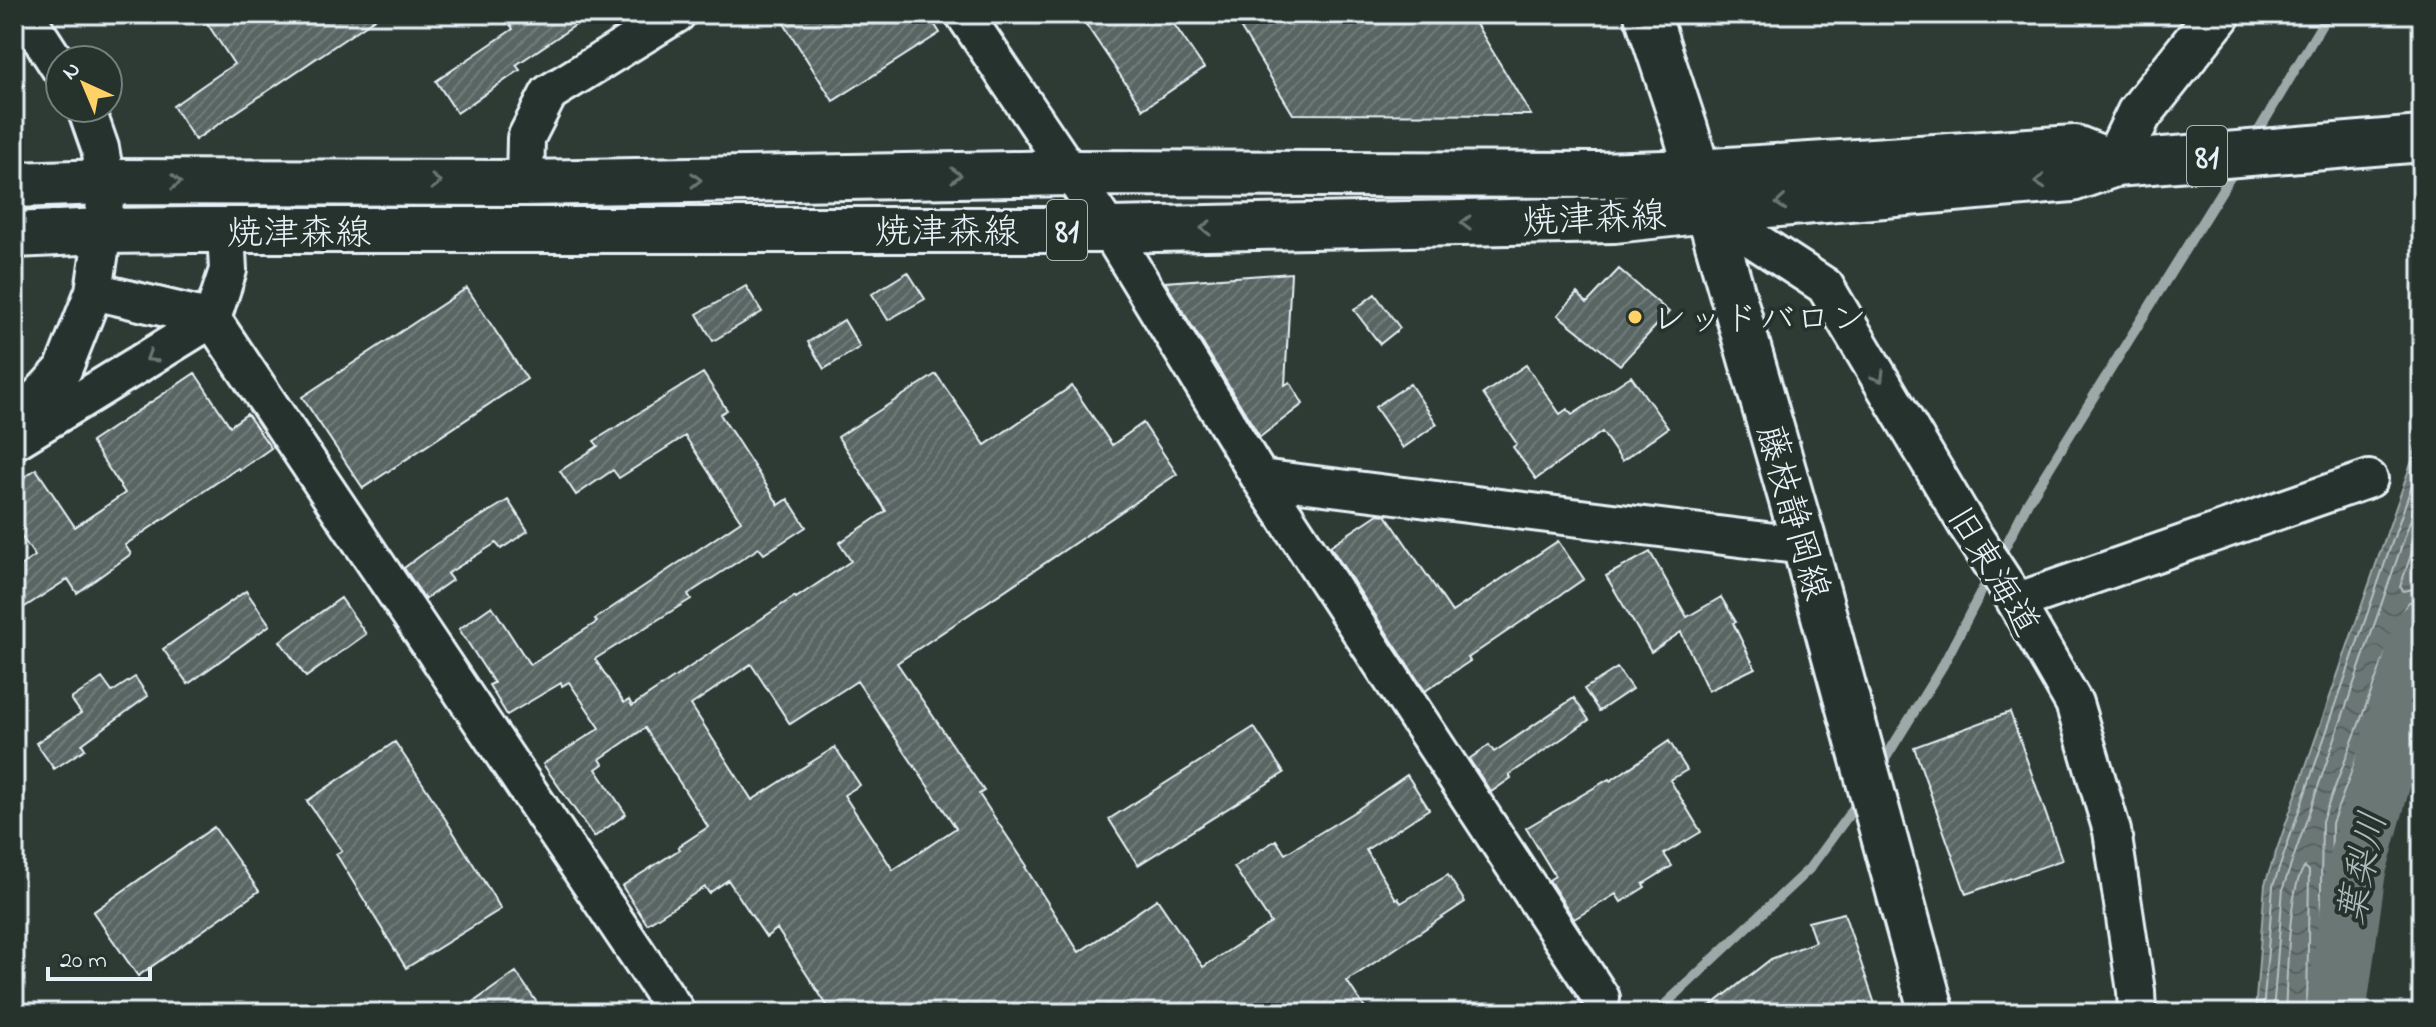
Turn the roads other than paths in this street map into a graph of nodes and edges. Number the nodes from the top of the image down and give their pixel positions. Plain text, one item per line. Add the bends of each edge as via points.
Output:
1 (25, 14) edge
2 (677, 14) edge
3 (964, 14) edge
4 (1647, 14) edge
5 (2218, 14) edge
6 (44, 44) edge
7 (92, 124) edge
8 (2422, 139) edge
9 (2115, 164) junction
10 (1070, 173) junction
11 (106, 182) junction
12 (525, 183) junction
13 (14, 185) edge
14 (1703, 191) junction
15 (1109, 230) junction
16 (103, 231) junction
17 (226, 231) junction
18 (14, 235) edge
19 (94, 291) junction
20 (212, 319) junction
21 (14, 423) edge
22 (14, 441) edge
23 (1260, 478) junction
24 (2369, 479) dead end
25 (1805, 546) junction
26 (2011, 594) junction
27 (1601, 998) dead end
28 (677, 1013) edge
29 (1932, 1013) edge
30 (2137, 1013) edge

1 - 6 street
2 - 12 street via 549,93 526,138
3 - 10 street
4 - 14 main road, 藤枝静岡線
5 - 9 main road via 2139,114
7 - 11 street
8 - 9 main road, 焼津森線 / 81
9 - 14 main road, 焼津森線 / 81 via 2072,179
12 -> 10 main road, 焼津森線 / 81
10 - 14 main road, 焼津森線 / 81 via 1599,175
10 - 15 street
11 -> 12 main road, 焼津森線 / 81
11 - 13 main road, 焼津森線 / 81
11 - 16 street
14 -> 15 main road, 焼津森線 / 81 via 1614,220
14 - 25 main road, 藤枝静岡線
14 -> 26 street, 旧東海道 via 1825,286
15 - 17 main road, 焼津森線 / 81
15 - 23 street
16 - 17 main road, 焼津森線 / 81
16 - 18 main road, 焼津森線 / 81
16 - 19 street
17 - 20 street via 228,270
19 - 20 street
19 - 21 street via 63,370
20 -> 22 street
20 - 28 street
23 - 25 street
23 - 27 street
24 - 26 street
25 - 29 main road, 藤枝静岡線
26 - 30 street, 旧東海道 via 2074,703 2112,831

